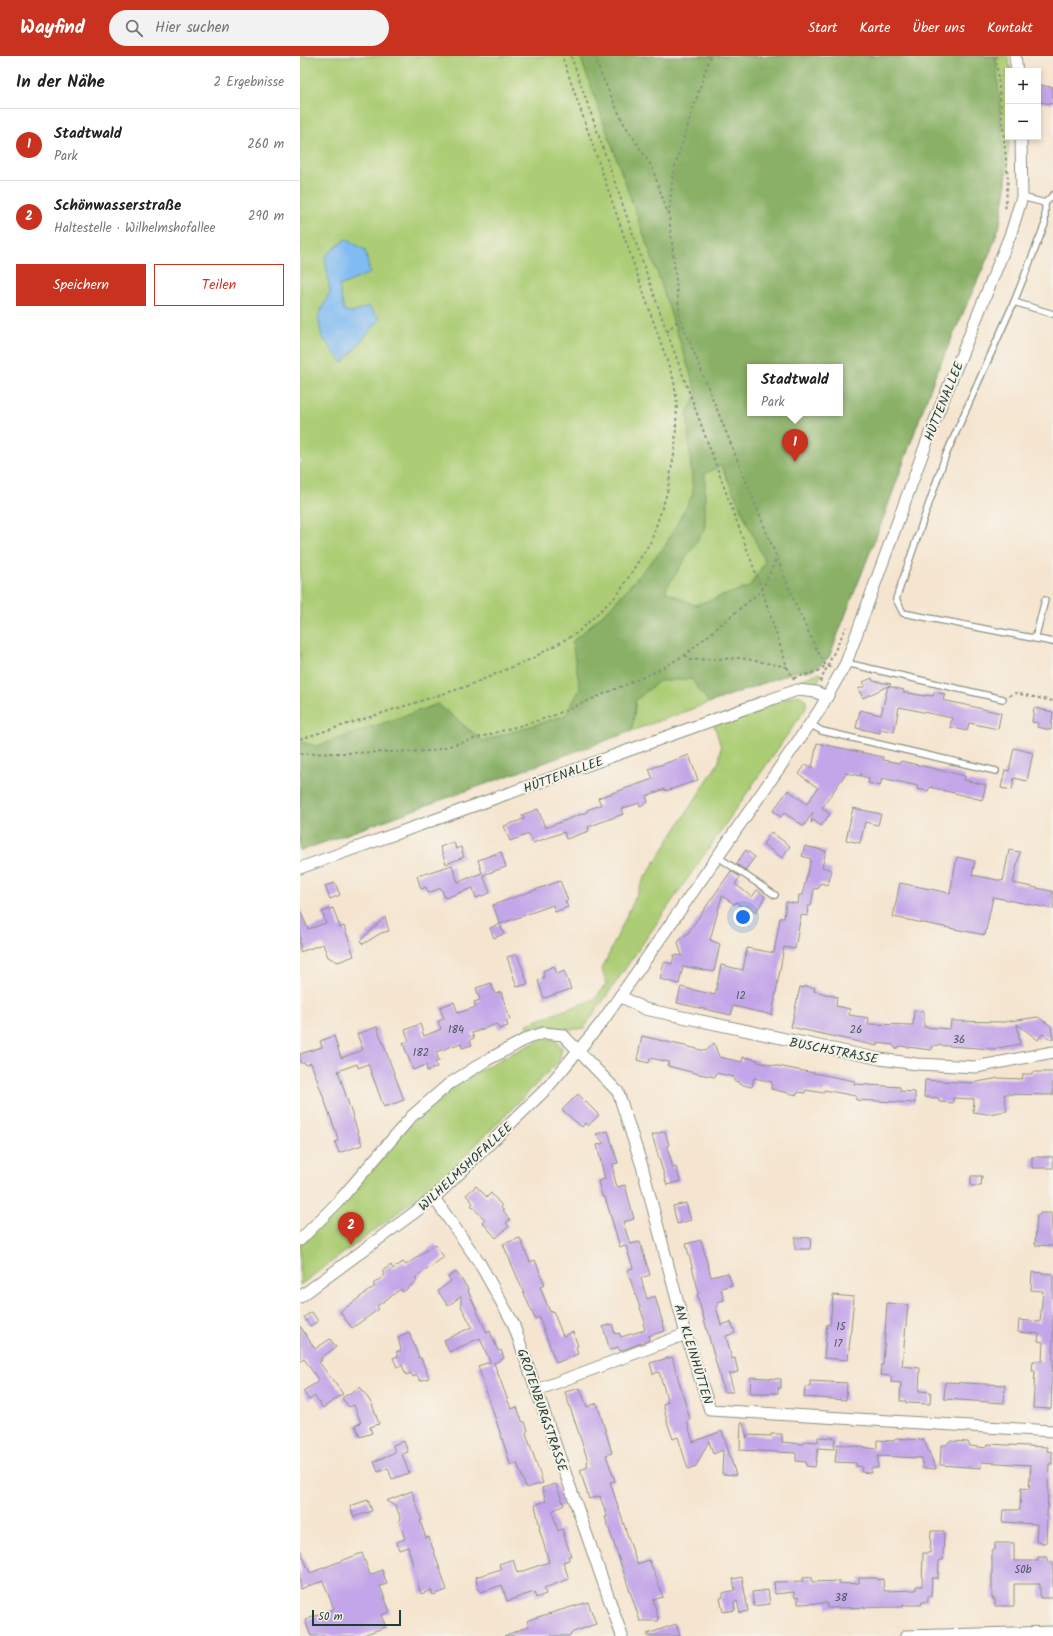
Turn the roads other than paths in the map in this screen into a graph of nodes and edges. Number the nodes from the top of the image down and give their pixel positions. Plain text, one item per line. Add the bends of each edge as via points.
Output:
1 (1015, 56) edge
2 (1017, 68) edge
3 (1021, 140) edge
4 (1053, 195) edge
5 (1022, 197) junction
6 (1045, 203) junction
7 (1014, 302) junction
8 (1053, 314) edge
9 (1045, 600) dead end
10 (1034, 639) junction
11 (1053, 642) edge
12 (846, 663) junction
13 (827, 697) junction
14 (1003, 699) road end
15 (810, 724) junction
16 (996, 771) dead end
17 (718, 857) junction
18 (300, 868) edge
19 (775, 895) dead end
20 (620, 996) junction
21 (579, 1051) junction
22 (1053, 1052) edge
23 (434, 1198) junction
24 (300, 1240) edge
25 (300, 1297) edge
26 (686, 1334) junction
27 (537, 1390) junction
28 (1053, 1431) edge
29 (1053, 1632) edge
30 (622, 1636) edge
31 (906, 1636) edge

1 - 2 street
3 - 5 street, HÜTTENALLEE
4 - 6 lane
5 - 6 lane
5 - 12 street, HÜTTENALLEE via 1011,233 933,425
6 - 7 lane via 1045,224
7 - 8 lane
7 - 10 lane via 945,457 896,599 903,613
9 - 10 lane
10 - 11 lane
12 - 13 street, HÜTTENALLEE
12 - 14 lane
13 - 15 street, HÜTTENALLEE
13 - 18 street, HÜTTENALLEE via 816,692 797,690
15 - 16 lane via 822,731
15 - 17 street, HÜTTENALLEE
17 - 19 lane
17 - 20 street, HÜTTENALLEE
20 - 21 street, WILHELMSHOFALLEE
20 - 22 street, BUSCHSTRASSE via 645,1009 880,1060 976,1067
21 - 23 street, WILHELMSHOFALLEE via 547,1088
21 - 24 street via 563,1035 544,1033 528,1038 487,1060 449,1084 412,1116 338,1202
21 - 26 street, AN KLEINHÜTTEN via 618,1092 642,1166
23 - 25 street, WILHELMSHOFALLEE
23 - 27 street, GROTENBURGSTRASSE via 479,1262 513,1322
26 - 27 street
26 - 28 street, AN KLEINHÜTTEN via 710,1410
27 - 30 street, GROTENBURGSTRASSE
29 - 31 street

